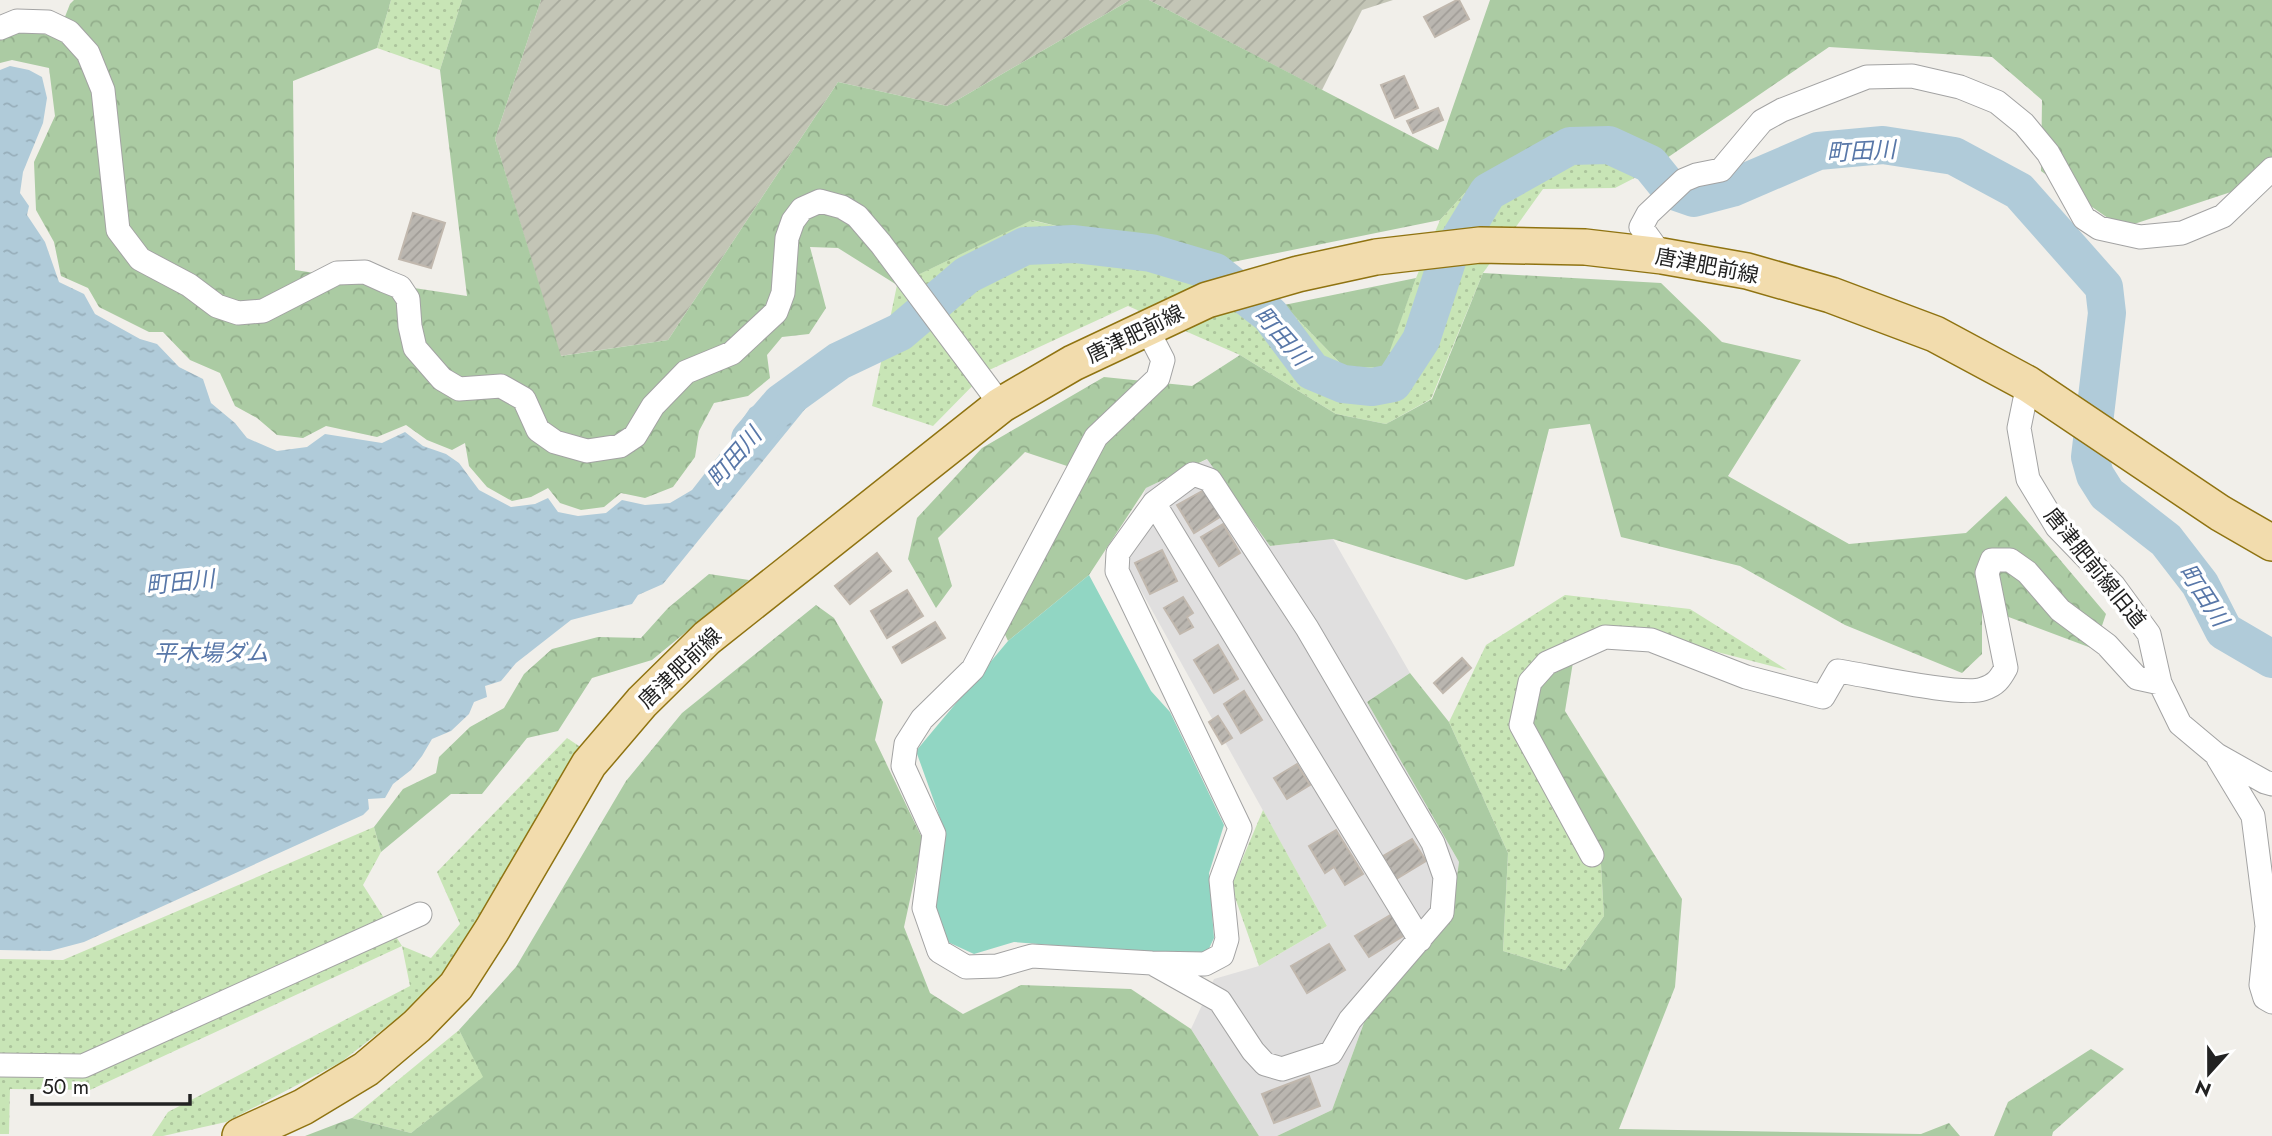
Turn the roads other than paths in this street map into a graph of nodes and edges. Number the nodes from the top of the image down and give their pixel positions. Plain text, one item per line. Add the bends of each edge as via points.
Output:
1 (0, 28) edge
2 (2272, 169) edge
3 (1662, 256) junction
4 (1146, 327) junction
5 (2028, 384) junction
6 (991, 393) junction
7 (1154, 503) junction
8 (2272, 543) edge
9 (2160, 684) junction
10 (2217, 755) junction
11 (2272, 784) edge
12 (1592, 855) dead end
13 (420, 914) dead end
14 (1420, 940) junction
15 (1152, 963) junction
16 (2272, 1002) edge
17 (0, 1065) edge
18 (240, 1136) edge

1 - 6 street via 17,21 48,22 69,32 88,53 103,90 118,230 140,260 189,285 217,306 238,313 263,311 337,273 365,272 400,287 408,299 415,348 442,379 459,389 500,386 524,399 538,430 555,442 587,451 620,446 635,436 653,406 686,372 732,354 776,312 793,221 802,209 820,201 857,216
2 - 3 street via 2223,216 2182,233 2140,237 2099,228 2084,218 2049,153 1997,102 1960,87 1912,76 1867,77 1762,121 1721,170 1684,180 1641,227
3 - 4 main road, 唐津肥前線 via 1585,247 1480,245 1376,257 1207,300
3 - 5 main road, 唐津肥前線 via 1747,271 1832,295 1935,334
4 - 6 main road, 唐津肥前線 via 1073,363
4 - 15 street via 1163,360 1158,378 1097,437 973,669 922,719 906,744 903,766 934,834 924,908 939,951 965,967 997,967 1032,957
5 - 8 main road, 唐津肥前線
5 - 9 street, 唐津肥前線旧道 via 2019,428 2028,479 2057,527 2114,586 2149,634
6 - 18 main road, 唐津肥前線 via 707,638 642,702 589,764 456,986 417,1026 366,1069 303,1107
7 - 14 street
7 - 14 street via 1193,474 1210,480 1307,628 1433,843 1445,877 1442,913
7 - 15 street via 1118,553 1117,571 1240,828 1221,880 1227,939 1222,955 1206,964
9 - 10 street, 唐津肥前線旧道 via 2180,724
9 - 12 street via 2137,678 2107,645 2060,610 2027,572 2010,560 1992,560 1987,573 2006,668 1999,681 1981,690 1946,689 1838,671 1823,697 1746,677 1651,640 1605,637 1547,663 1530,682 1521,724
10 - 11 street, 唐津肥前線旧道
10 - 16 street via 2253,816 2267,926 2261,985 2265,998
13 - 17 street via 83,1066
14 - 15 street via 1350,1020 1331,1054 1282,1069 1265,1064 1253,1051 1220,1001

